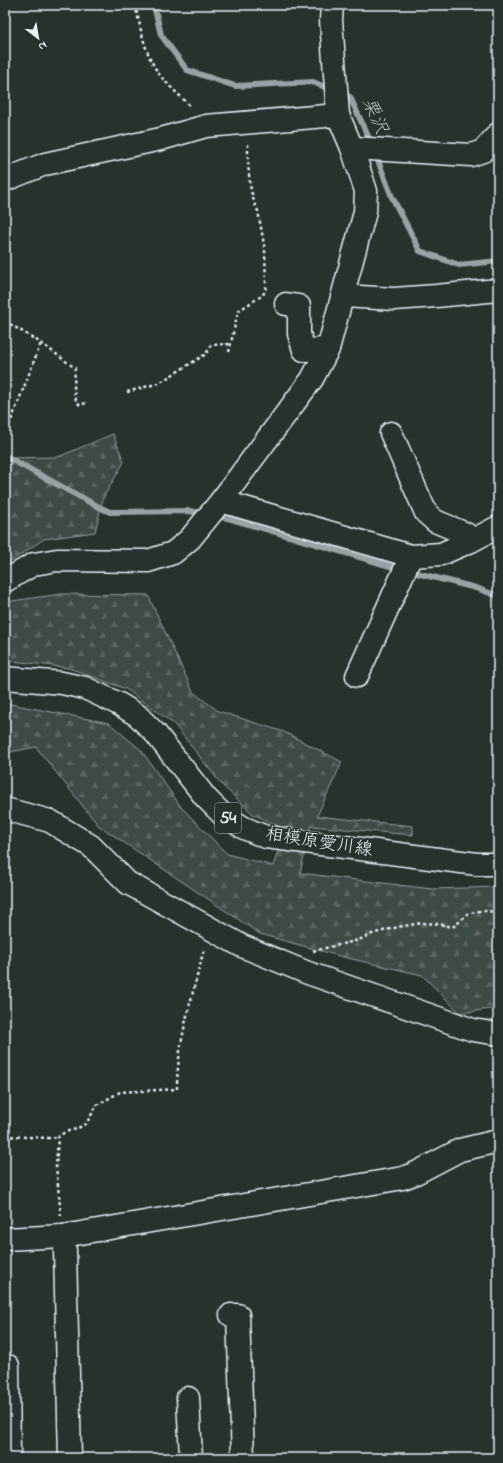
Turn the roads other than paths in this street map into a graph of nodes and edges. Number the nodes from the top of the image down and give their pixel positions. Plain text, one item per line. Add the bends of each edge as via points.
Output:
1 (332, 5) edge
2 (338, 110) junction
3 (498, 134) edge
4 (355, 148) junction
5 (5, 180) edge
6 (498, 290) edge
7 (343, 296) junction
8 (286, 304) dead end
9 (328, 350) junction
10 (391, 433) dead end
11 (221, 501) junction
12 (498, 527) edge
13 (471, 541) junction
14 (411, 556) junction
15 (5, 582) edge
16 (357, 676) dead end
17 (5, 678) edge
18 (5, 808) edge
19 (498, 864) edge
20 (498, 1034) edge
21 (498, 1141) edge
22 (63, 1236) junction
23 (5, 1238) edge
24 (231, 1315) dead end
25 (8, 1366) dead end
26 (193, 1409) dead end
27 (9, 1458) edge
28 (70, 1458) edge
29 (191, 1458) edge
30 (243, 1458) edge

1 - 2 street via 334,76
2 - 4 street
2 - 5 street via 206,126 161,139 45,164
3 - 4 street via 483,151 471,156
4 - 7 street via 366,191 365,212
6 - 7 street via 394,299
7 - 9 street
8 - 9 street via 299,306 299,334 304,350
9 - 11 street via 312,379
10 - 13 street via 426,513 435,521 466,534
11 - 14 street
11 - 15 street via 190,539 173,552 148,561 57,560 34,564
12 - 13 street
13 - 14 street via 441,554
14 - 16 street
17 - 19 street, 相模原愛川線 / 54 via 62,683 85,688 119,704 137,715 156,734 206,798 222,814 244,828 266,837 477,864
18 - 20 street via 50,821 91,846 128,882 242,946 308,973 465,1027
21 - 22 street via 460,1150 403,1178
22 - 23 street
22 - 28 street
24 - 30 street via 238,1315
25 - 27 street
26 - 29 street

